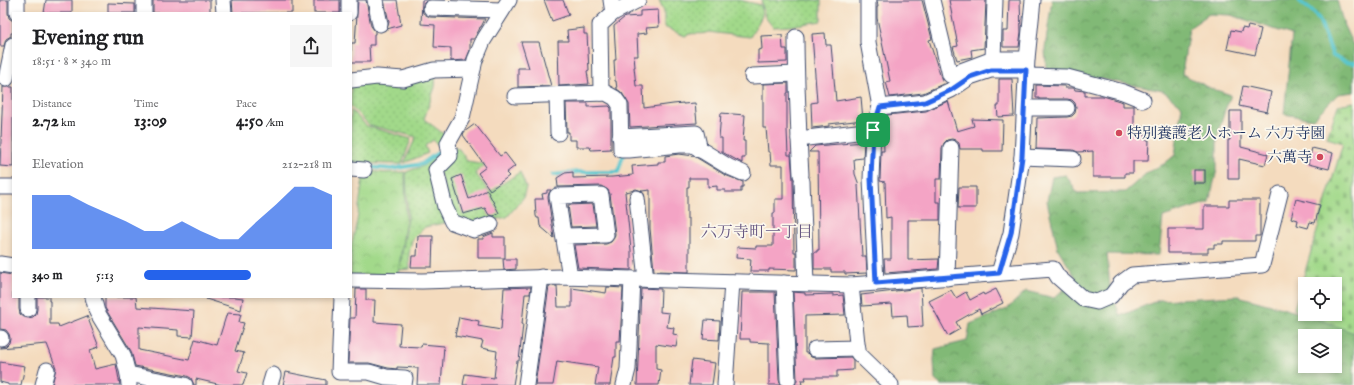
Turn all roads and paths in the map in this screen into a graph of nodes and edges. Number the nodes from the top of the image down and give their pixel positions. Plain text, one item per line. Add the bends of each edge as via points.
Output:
1 (17, 0) edge
2 (144, 0) edge
3 (224, 0) edge
4 (348, 0) edge
5 (376, 0) edge
6 (638, 0) edge
7 (868, 0) edge
8 (932, 0) edge
9 (995, 0) edge
10 (1033, 0) edge
11 (506, 5) edge
12 (612, 6) edge
13 (431, 8) dead end
14 (17, 12) edge
15 (144, 12) edge
16 (224, 12) edge
17 (349, 12) edge
18 (380, 24) dead end
19 (796, 37) dead end
20 (12, 50) edge
21 (993, 59) junction
22 (1027, 68) junction
23 (473, 69) junction
24 (796, 74) junction
25 (752, 76) dead end
26 (6, 79) edge
27 (352, 80) edge
28 (557, 94) junction
29 (601, 94) junction
30 (515, 96) dead end
31 (1143, 100) dead end
32 (880, 107) junction
33 (1025, 108) junction
34 (1067, 108) dead end
35 (873, 130) junction
36 (558, 133) dead end
37 (799, 139) junction
38 (951, 148) dead end
39 (1022, 157) junction
40 (1073, 158) dead end
41 (743, 173) dead end
42 (12, 187) edge
43 (0, 188) edge
44 (1280, 194) dead end
45 (637, 198) dead end
46 (491, 224) dead end
47 (564, 236) dead end
48 (0, 264) edge
49 (12, 266) edge
50 (999, 273) junction
51 (541, 277) junction
52 (570, 277) junction
53 (947, 278) junction
54 (639, 279) junction
55 (352, 280) edge
56 (732, 282) junction
57 (784, 283) junction
58 (876, 283) junction
59 (806, 284) junction
60 (851, 284) junction
61 (94, 298) edge
62 (342, 298) edge
63 (814, 348) dead end
64 (858, 348) junction
65 (47, 370) dead end
66 (128, 379) edge
67 (339, 379) edge
68 (788, 380) dead end
69 (43, 385) edge
70 (185, 385) edge
71 (404, 385) edge
72 (526, 385) edge
73 (624, 385) edge
74 (725, 385) edge
75 (891, 385) edge

1 - 14 street
2 - 15 street
3 - 16 street
4 - 17 street
5 - 18 street
6 - 12 street
7 - 32 street via 868,42
8 - 21 street via 950,75
9 - 21 street
10 - 22 street
11 - 13 street
11 - 23 street via 483,41
12 - 29 street via 600,25
19 - 24 street
20 - 26 street
21 - 22 street
22 - 31 street via 1123,92
22 - 32 street via 991,70 970,77 951,90 925,102
22 - 33 street
23 - 27 street via 434,70 403,79 377,77
23 - 46 street via 462,118 449,148 450,156 436,170 445,207 452,222 474,230
24 - 25 street
24 - 37 street
28 - 29 street
28 - 30 street
28 - 36 street
29 - 41 street via 606,93 615,98 620,105 620,150 693,145 729,168
32 - 35 street
33 - 34 street
33 - 39 street
35 - 37 street
35 - 58 street via 871,179
37 - 59 street
38 - 53 street
39 - 40 street
39 - 50 street via 1011,233
42 - 43 street
44 - 50 street via 1262,265 1132,275 1121,283 1111,296 1097,302 1083,300 1053,269
45 - 54 street
47 - 52 street
48 - 49 street
50 - 53 street
51 - 52 street
51 - 55 street via 422,281
51 - 72 street
52 - 54 street
53 - 58 street
54 - 56 street
54 - 73 street
56 - 57 street
56 - 74 street
57 - 59 street
57 - 68 street
58 - 60 street
59 - 60 street
60 - 64 street
61 - 66 street via 97,312 123,355
62 - 67 street
63 - 64 street
64 - 75 street via 858,353
65 - 69 street
66 - 70 street
67 - 71 street via 369,372 386,377 405,378

